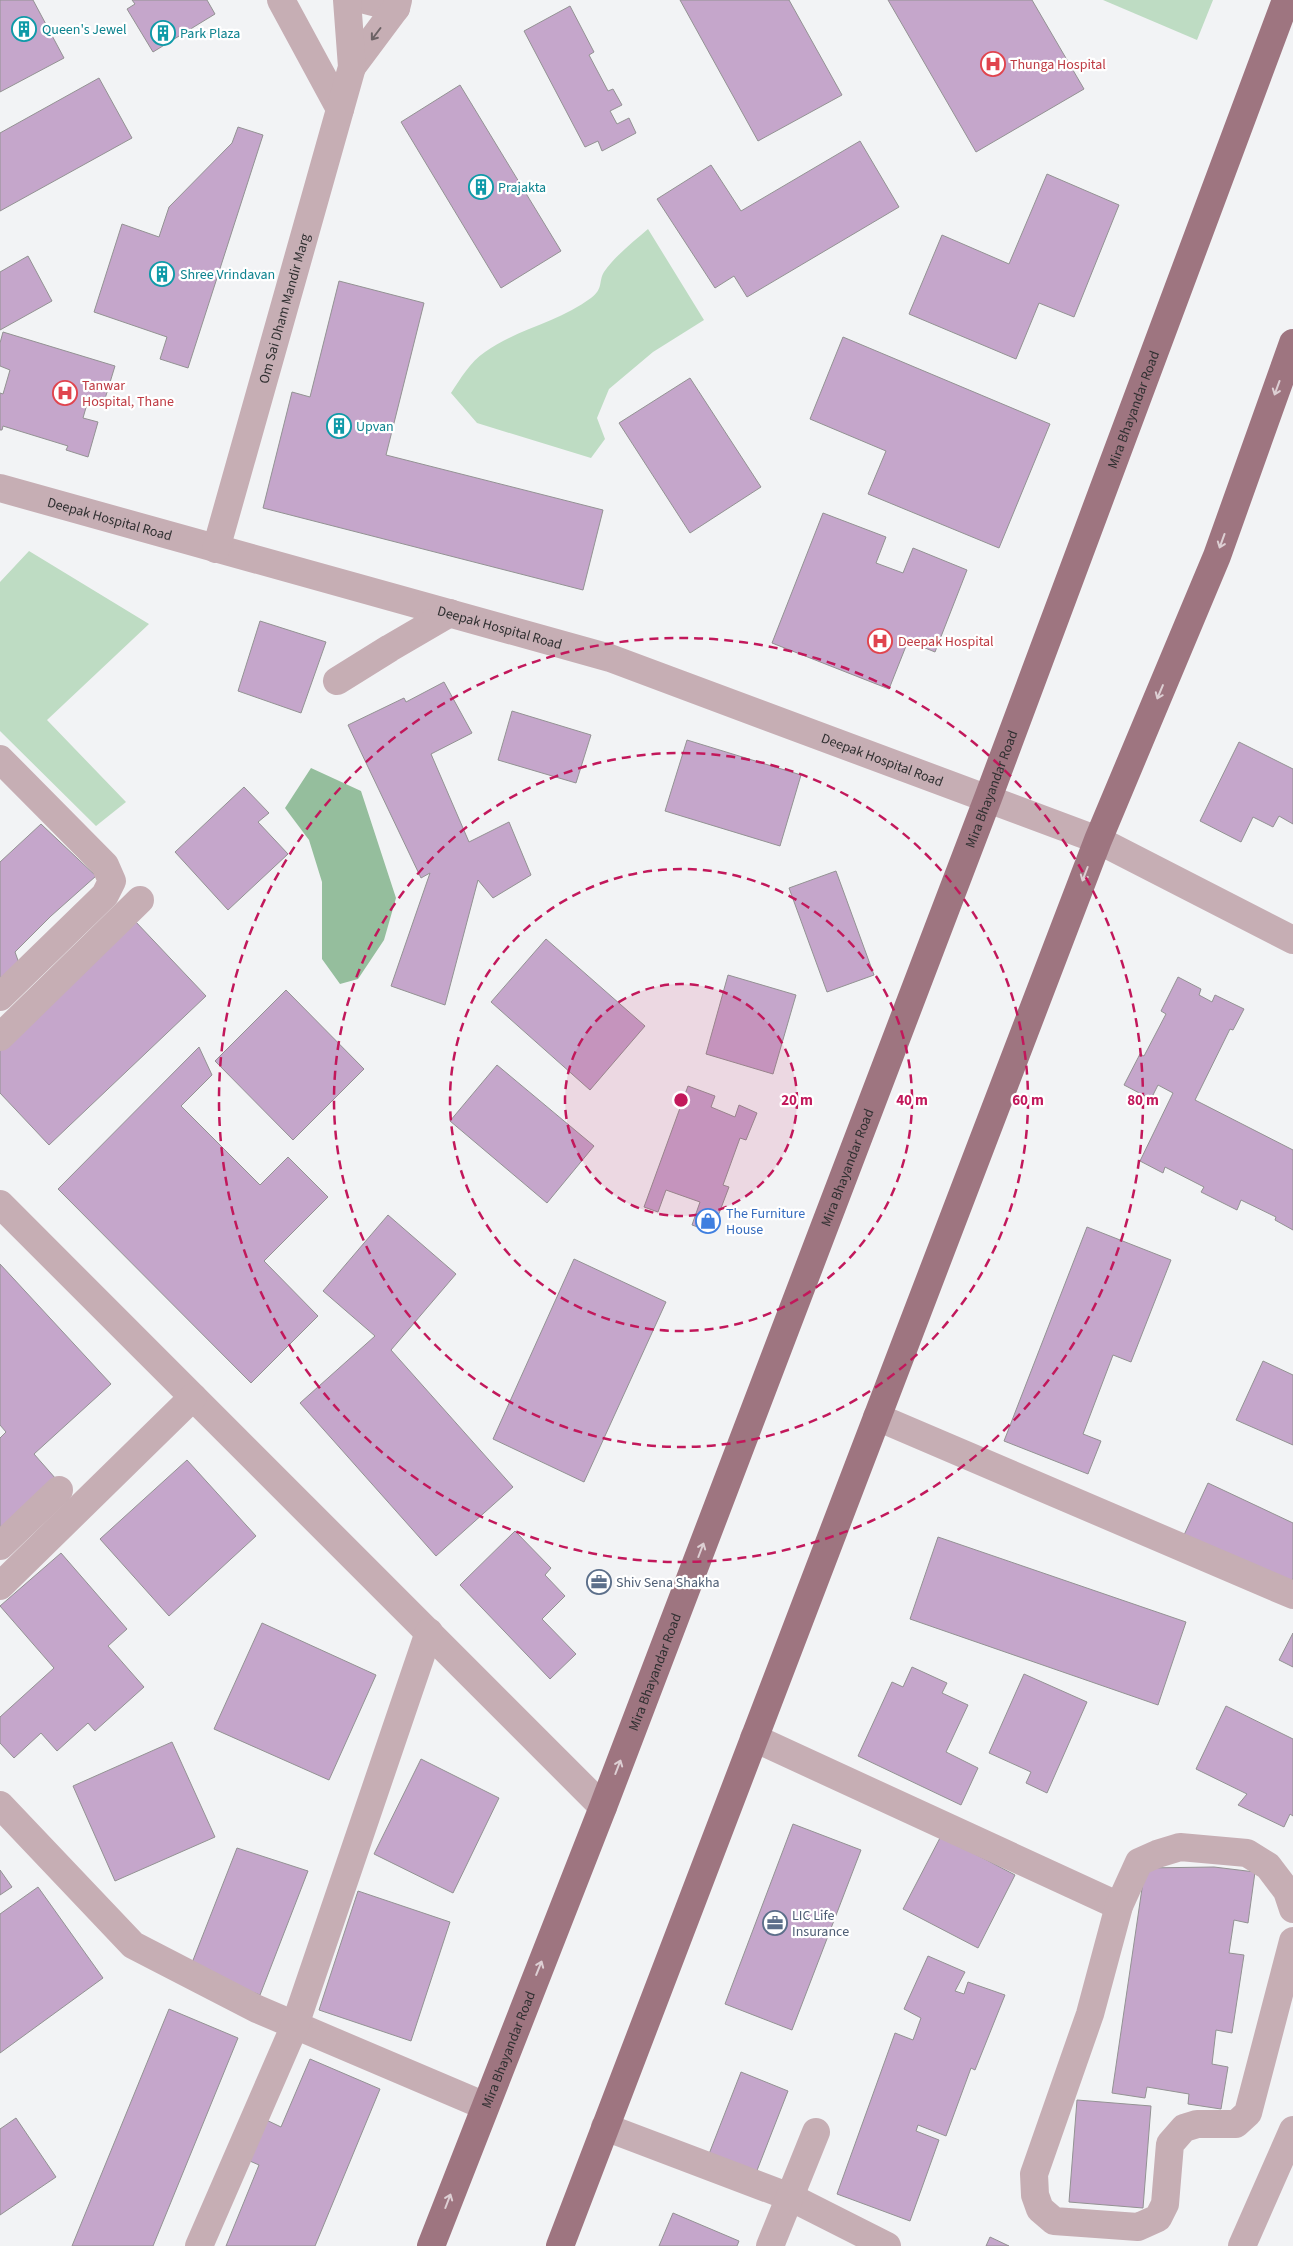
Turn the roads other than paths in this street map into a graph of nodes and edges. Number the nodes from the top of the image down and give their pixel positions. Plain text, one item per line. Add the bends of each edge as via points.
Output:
1 (281, 0) edge
2 (347, 0) edge
3 (365, 0) edge
4 (1286, 0) edge
5 (397, 4) edge
6 (352, 67) junction
7 (340, 109) junction
8 (1293, 343) edge
9 (0, 488) edge
10 (216, 549) junction
11 (450, 613) junction
12 (337, 681) dead end
13 (1, 762) edge
14 (988, 798) junction
15 (1098, 840) junction
16 (140, 900) dead end
17 (1293, 940) edge
18 (0, 997) edge
19 (0, 1037) edge
20 (0, 1204) edge
21 (193, 1397) junction
22 (877, 1417) junction
23 (59, 1490) dead end
24 (0, 1546) edge
25 (0, 1586) edge
26 (1293, 1595) edge
27 (429, 1632) junction
28 (754, 1738) junction
29 (0, 1805) edge
30 (603, 1807) junction
31 (1119, 1906) junction
32 (1293, 1910) edge
33 (1293, 1941) edge
34 (295, 2025) junction
35 (485, 2106) junction
36 (605, 2127) junction
37 (1293, 2130) edge
38 (816, 2132) dead end
39 (790, 2197) junction
40 (199, 2246) edge
41 (431, 2246) edge
42 (560, 2246) edge
43 (770, 2246) edge
44 (887, 2246) edge
45 (1242, 2246) edge

1 - 7 street
2 - 6 street, Om Sai Dham Mandir Marg
3 - 5 street
4 - 14 main road, Mira Bhayandar Road
5 -> 6 street, Om Sai Dham Mandir Marg
6 - 7 street, Om Sai Dham Mandir Marg
7 - 10 street, Om Sai Dham Mandir Marg
8 -> 15 main road via 1217,556
9 - 10 street, Deepak Hospital Road
10 - 11 street, Deepak Hospital Road
11 - 12 street
11 - 14 street, Deepak Hospital Road via 610,658
13 - 18 street via 105,865 112,881 105,895
14 - 15 street, Deepak Hospital Road
30 -> 14 main road, Mira Bhayandar Road
15 - 17 street, Deepak Hospital Road
15 -> 22 main road
16 - 19 street
20 - 21 street
21 - 25 street
21 - 27 street
22 - 26 street
22 - 28 main road
23 - 24 street
27 - 30 street
27 - 34 street
28 - 31 street
28 - 36 main road
29 - 34 street via 133,1945
35 -> 30 main road, Mira Bhayandar Road
31 - 32 street via 1139,1862 1180,1847 1247,1853 1268,1866 1287,1891
31 - 33 street via 1090,2014 1034,2174 1035,2195 1040,2208 1054,2221 1138,2227 1158,2218 1166,2204 1170,2144 1184,2128 1197,2124 1236,2124 1248,2113
34 - 35 street
34 - 40 street
41 -> 35 main road, Mira Bhayandar Road
36 - 39 street
36 - 42 main road
37 - 45 street
38 - 39 street
39 - 43 street
39 - 44 street

